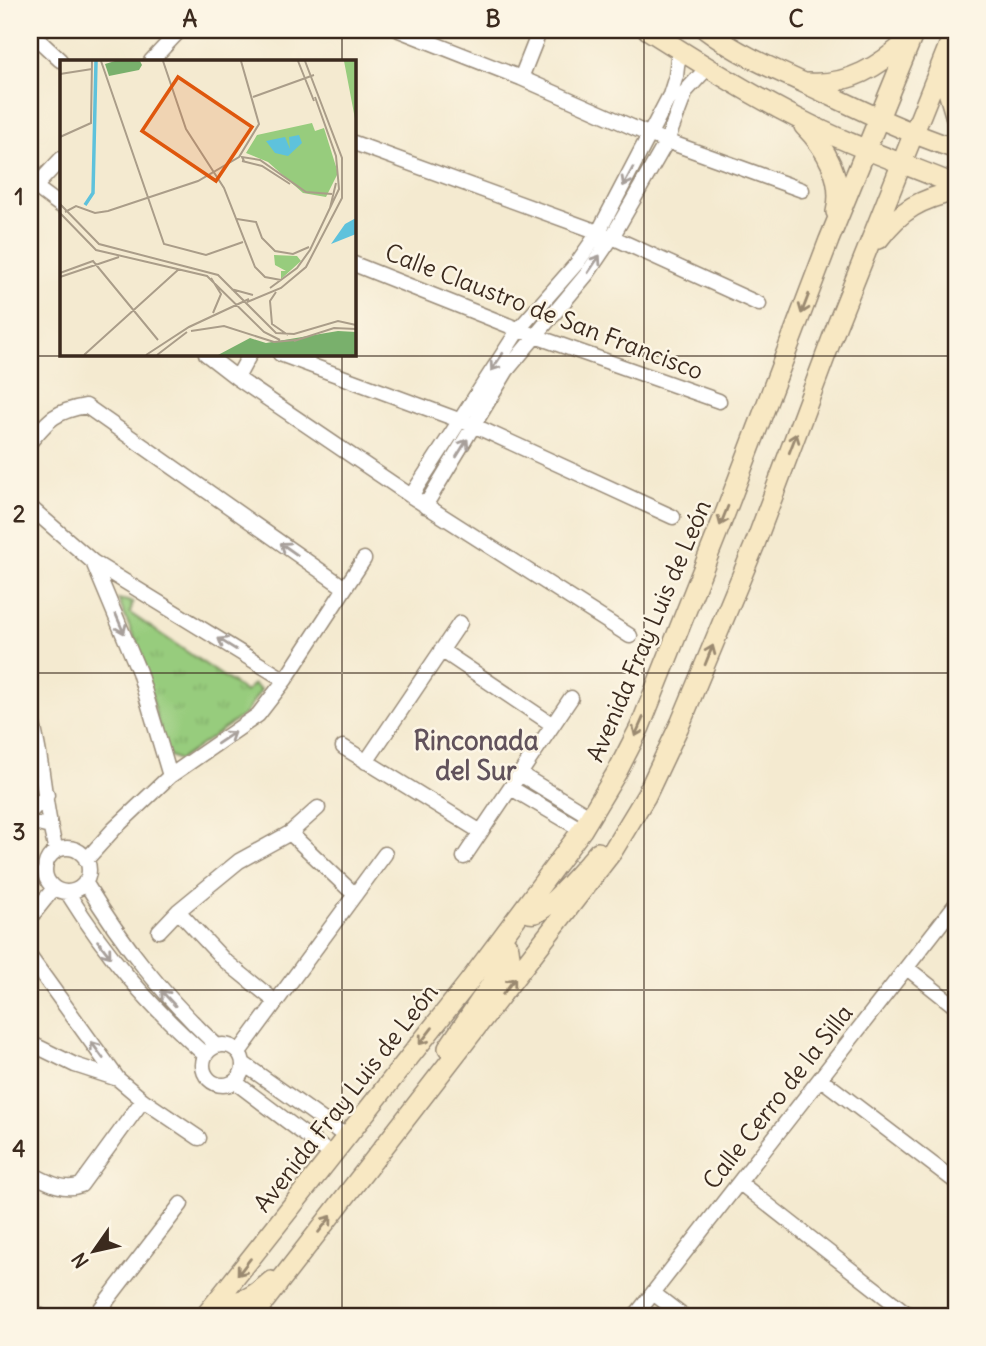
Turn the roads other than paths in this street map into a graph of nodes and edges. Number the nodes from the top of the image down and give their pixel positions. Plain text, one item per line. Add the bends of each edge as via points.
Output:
1 (180, 30) edge
2 (540, 30) edge
3 (648, 30) edge
4 (706, 30) edge
5 (955, 30) edge
6 (409, 31) edge
7 (30, 32) edge
8 (913, 33) edge
9 (679, 49) junction
10 (944, 57) junction
11 (60, 60) dead end
12 (152, 60) edge
13 (708, 67) junction
14 (521, 78) junction
15 (802, 82) junction
16 (956, 118) edge
17 (798, 119) junction
18 (877, 119) junction
19 (913, 134) junction
20 (650, 135) junction
21 (667, 141) junction
22 (355, 143) edge
23 (866, 149) junction
24 (956, 149) edge
25 (60, 160) edge
26 (901, 164) junction
27 (32, 185) edge
28 (956, 185) edge
29 (802, 190) dead end
30 (956, 191) edge
31 (60, 205) edge
32 (605, 235) junction
33 (829, 240) junction
34 (866, 257) junction
35 (355, 264) edge
36 (759, 304) dead end
37 (519, 329) junction
38 (535, 336) junction
39 (207, 355) edge
40 (249, 355) edge
41 (283, 355) edge
42 (237, 378) junction
43 (719, 401) dead end
44 (460, 422) junction
45 (475, 426) junction
46 (30, 442) edge
47 (411, 496) junction
48 (425, 506) junction
49 (30, 507) edge
50 (673, 517) dead end
51 (364, 559) dead end
52 (93, 562) junction
53 (345, 589) junction
54 (460, 623) dead end
55 (630, 636) dead end
56 (441, 650) junction
57 (285, 680) junction
58 (571, 698) dead end
59 (30, 714) edge
60 (553, 725) junction
61 (343, 747) dead end
62 (366, 762) junction
63 (520, 774) junction
64 (170, 776) junction
65 (511, 788) junction
66 (47, 794) junction
67 (318, 808) dead end
68 (30, 812) edge
69 (30, 822) edge
70 (587, 823) junction
71 (50, 827) junction
72 (628, 827) junction
73 (481, 832) junction
74 (290, 833) junction
75 (56, 850) junction
76 (385, 855) dead end
77 (464, 857) dead end
78 (86, 860) junction
79 (85, 882) junction
80 (60, 890) junction
81 (355, 895) junction
82 (956, 904) edge
83 (523, 910) junction
84 (178, 911) junction
85 (30, 918) edge
86 (159, 931) dead end
87 (502, 939) junction
88 (30, 957) edge
89 (907, 968) junction
90 (276, 1002) junction
91 (956, 1007) edge
92 (30, 1043) edge
93 (211, 1050) junction
94 (241, 1058) junction
95 (118, 1079) junction
96 (821, 1079) junction
97 (234, 1082) junction
98 (436, 1082) junction
99 (143, 1100) junction
100 (347, 1137) junction
101 (199, 1138) dead end
102 (332, 1155) junction
103 (30, 1173) edge
104 (956, 1182) edge
105 (740, 1183) junction
106 (181, 1204) dead end
107 (302, 1253) junction
108 (653, 1293) junction
109 (30, 1312) edge
110 (209, 1312) edge
111 (41, 1316) edge
112 (95, 1316) edge
113 (253, 1316) edge
114 (635, 1316) edge
115 (683, 1316) edge
116 (910, 1316) edge

1 - 12 street
2 - 14 street
3 - 9 main road
4 - 15 main road
5 - 10 main road
6 - 14 street
7 - 11 street
8 - 15 main road via 891,56 861,74 837,82
8 - 18 main road, Avenida Fray Luis de León
9 - 13 main road
9 - 20 street via 674,84
10 - 16 main road
10 - 19 main road
13 - 17 main road
13 - 21 street via 687,91
14 - 20 street
15 - 18 main road
17 - 23 main road
17 - 33 main road via 820,142 837,184 838,202
18 - 19 main road
18 - 23 main road, Avenida Fray Luis de León
19 - 24 main road
19 - 26 main road
20 - 21 street
20 -> 32 street
21 - 29 street
21 - 32 street
22 - 32 street
23 - 26 main road
23 - 33 main road, Avenida Fray Luis de León
25 - 27 street
26 - 28 main road
26 - 34 main road
27 - 31 street
30 - 34 main road via 915,204 893,220
32 - 36 street
32 - 37 street
38 -> 32 street via 587,274
33 -> 70 main road, Avenida Fray Luis de León via 640,727
72 -> 34 main road via 681,722
35 - 37 street, Calle Claustro de San Francisco
37 - 38 street, Calle Claustro de San Francisco
37 -> 44 street
38 - 43 street, Calle Claustro de San Francisco
38 - 45 street via 507,370
39 - 42 street
40 - 42 street
41 - 44 street
42 - 47 street
44 - 45 street
44 - 47 street
48 -> 45 street
45 - 50 street
53 -> 46 street via 86,406 64,410 48,420
47 - 48 street
48 - 55 street
49 - 52 street
51 - 53 street
57 -> 52 street
52 -> 64 street via 139,672
53 - 57 street
54 - 56 street
56 - 60 street
56 - 62 street
64 -> 57 street via 258,715
58 - 60 street
59 - 66 street
60 - 63 street
61 - 62 street
62 - 73 street
63 - 65 street
63 - 70 street
64 - 78 street
65 - 70 street
65 - 73 street
66 - 68 street
66 - 71 street
67 - 74 street
69 - 71 street
70 - 83 main road, Avenida Fray Luis de León
71 - 75 street
72 - 83 main road via 607,841 547,905 530,914
98 -> 72 main road
73 - 77 street
74 - 81 street
74 - 84 street via 239,861
75 - 78 street via 71,848
75 - 80 street via 50,855 45,876
76 - 81 street
78 - 79 street
79 - 80 street via 74,891
93 -> 79 street via 157,986
80 - 85 street
80 -> 93 street via 165,1019
81 - 90 street
82 - 89 street, Calle Cerro de la Silla
83 - 87 main road, Avenida Fray Luis de León
84 - 86 street
84 - 90 street via 224,960
87 - 98 main road via 510,956 450,1044
87 -> 100 main road, Avenida Fray Luis de León
95 -> 88 street
89 - 91 street
89 - 96 street, Calle Cerro de la Silla
90 - 94 street
92 - 95 street
93 - 94 street via 229,1045
93 - 97 street via 204,1070 213,1083
94 - 97 street via 242,1074
94 - 100 street
95 - 99 street
96 - 104 street
96 - 105 street, Calle Cerro de la Silla
97 - 102 street
107 -> 98 main road
99 - 101 street
99 - 103 street via 81,1185 62,1187
100 - 102 main road, Avenida Fray Luis de León
102 -> 110 main road, Avenida Fray Luis de León
105 - 108 street, Calle Cerro de la Silla
105 - 116 street
106 - 112 street
107 - 110 main road via 255,1295
107 - 113 main road
108 - 114 street, Calle Cerro de la Silla
108 - 115 street
109 - 111 street

